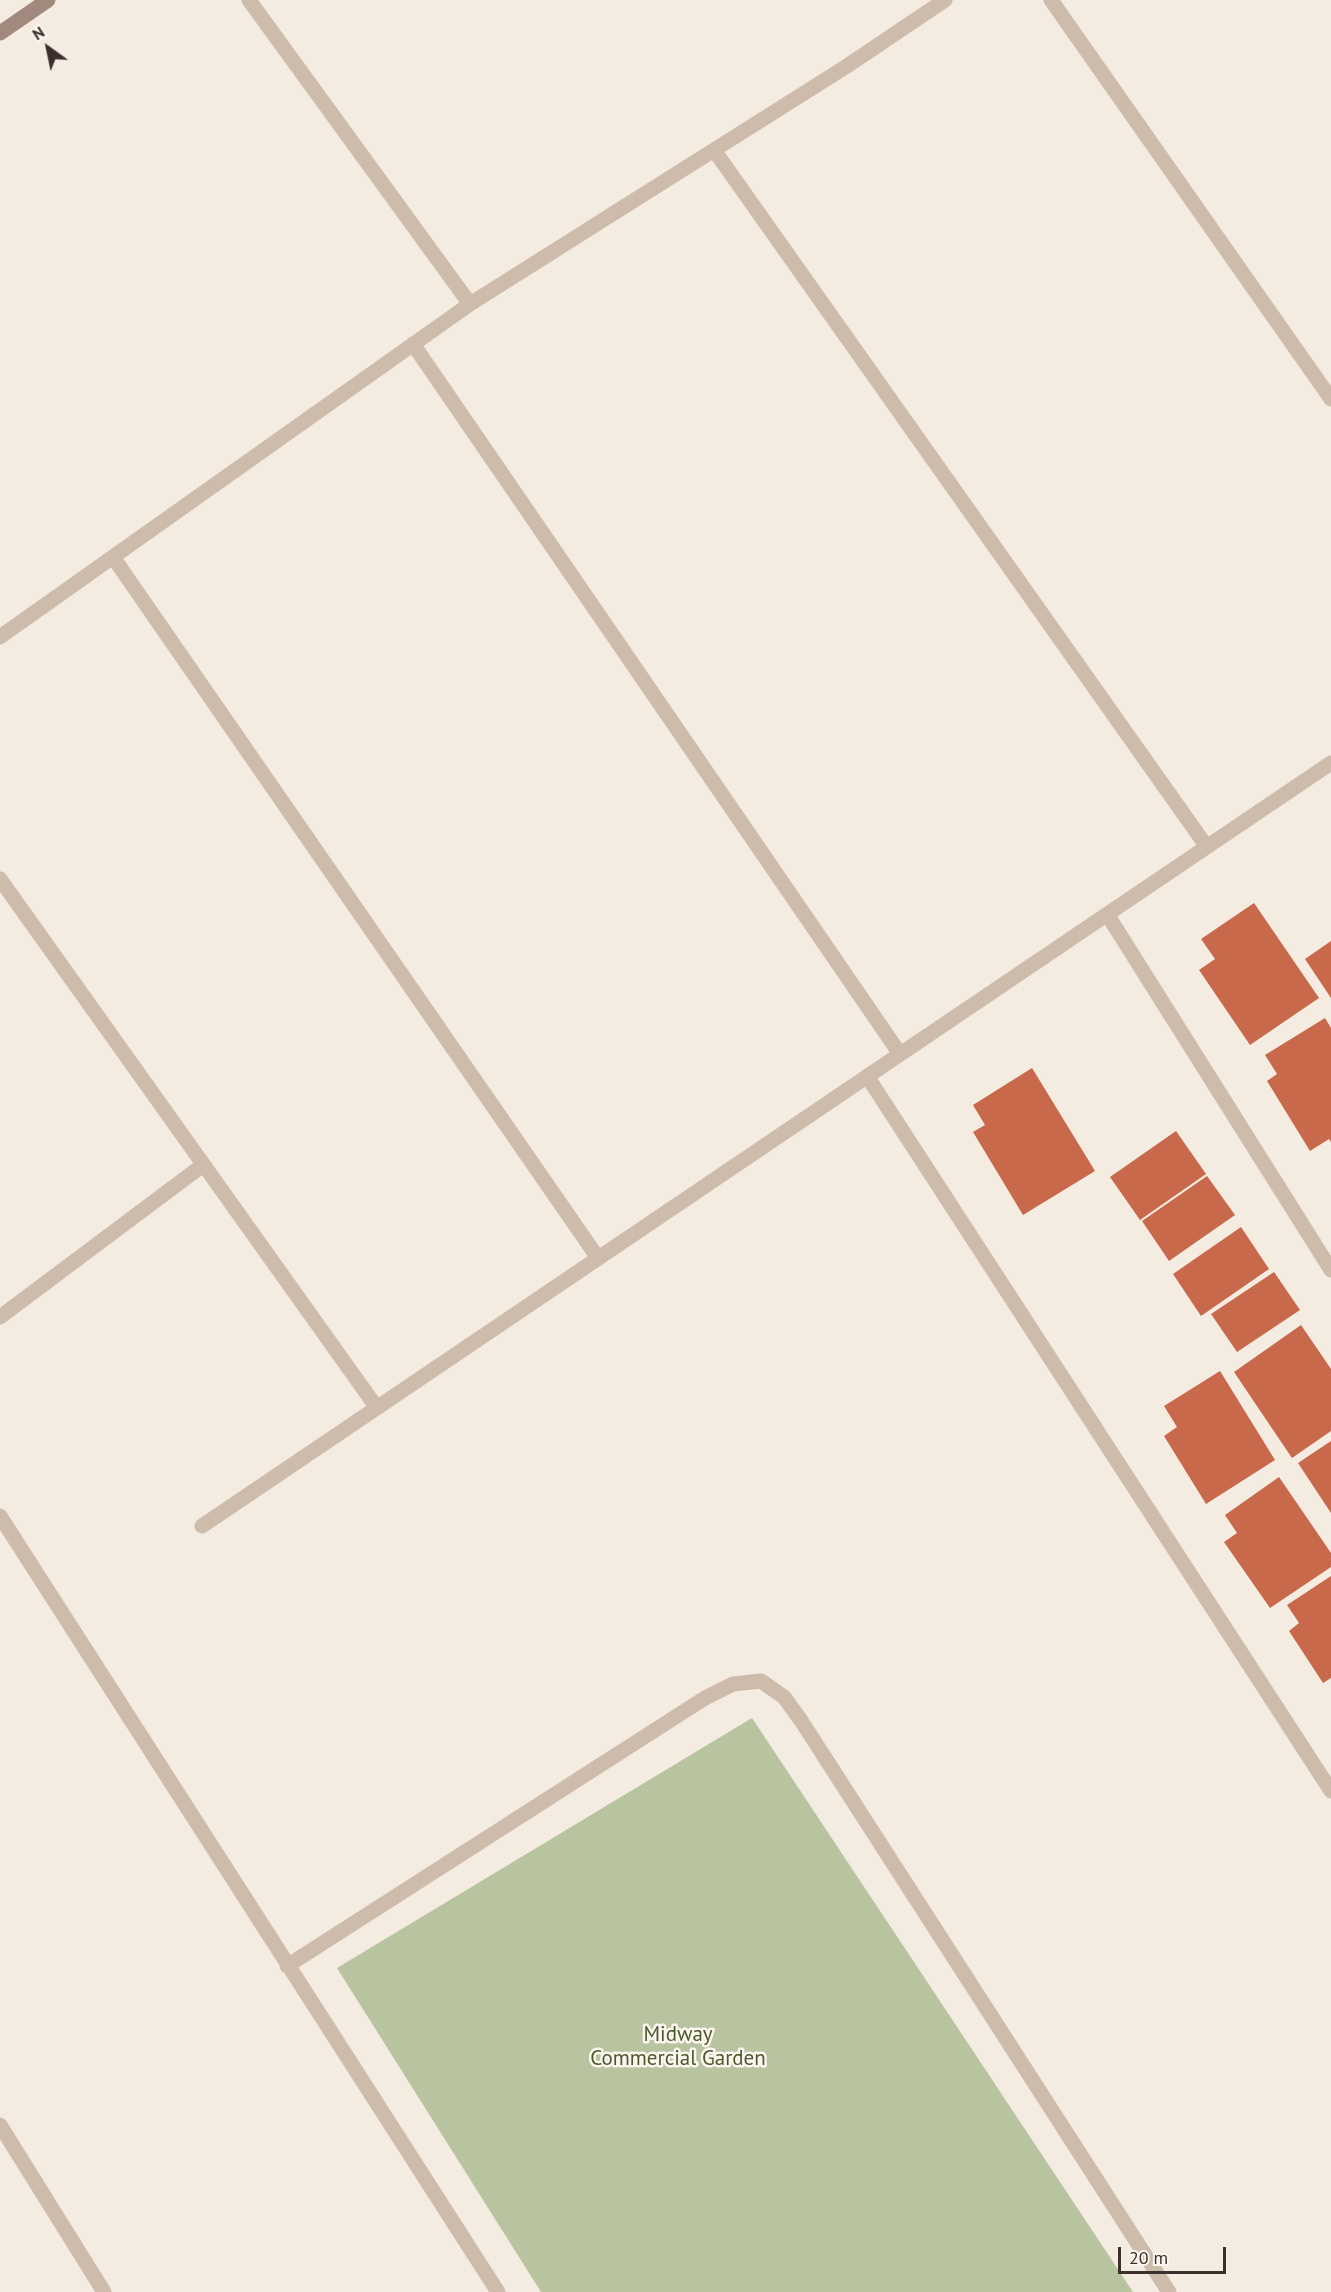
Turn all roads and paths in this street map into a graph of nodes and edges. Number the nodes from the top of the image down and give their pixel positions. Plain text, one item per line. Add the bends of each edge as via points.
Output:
1 (48, 0) edge
2 (249, 0) edge
3 (945, 0) edge
4 (1051, 0) edge
5 (0, 33) edge
6 (714, 150) junction
7 (470, 304) junction
8 (413, 344) junction
9 (1331, 399) edge
10 (113, 556) junction
11 (0, 637) edge
12 (1331, 763) edge
13 (1207, 847) junction
14 (0, 879) edge
15 (1107, 914) junction
16 (900, 1054) junction
17 (867, 1076) junction
18 (203, 1165) junction
19 (598, 1258) junction
20 (1331, 1270) edge
21 (0, 1317) edge
22 (376, 1408) junction
23 (0, 1516) edge
24 (202, 1526) dead end
25 (1331, 1791) edge
26 (287, 1966) junction
27 (0, 2125) edge
28 (104, 2292) edge
29 (498, 2292) edge
30 (1169, 2292) edge

1 - 5 main road
2 - 7 street
3 - 6 street
4 - 9 street
6 - 7 street
6 - 13 street
7 - 8 street
8 - 10 street
8 - 16 street
10 - 11 street
10 - 19 street
12 - 13 street
13 - 15 street
14 - 18 street
15 - 16 street
15 - 20 street
16 - 17 street
17 - 19 street
17 - 25 street
18 - 21 street
18 - 22 street
19 - 22 street
22 - 24 street
23 - 26 street
26 - 29 street
26 - 30 street via 705,1698 733,1684 761,1681 784,1697 802,1722
27 - 28 street

